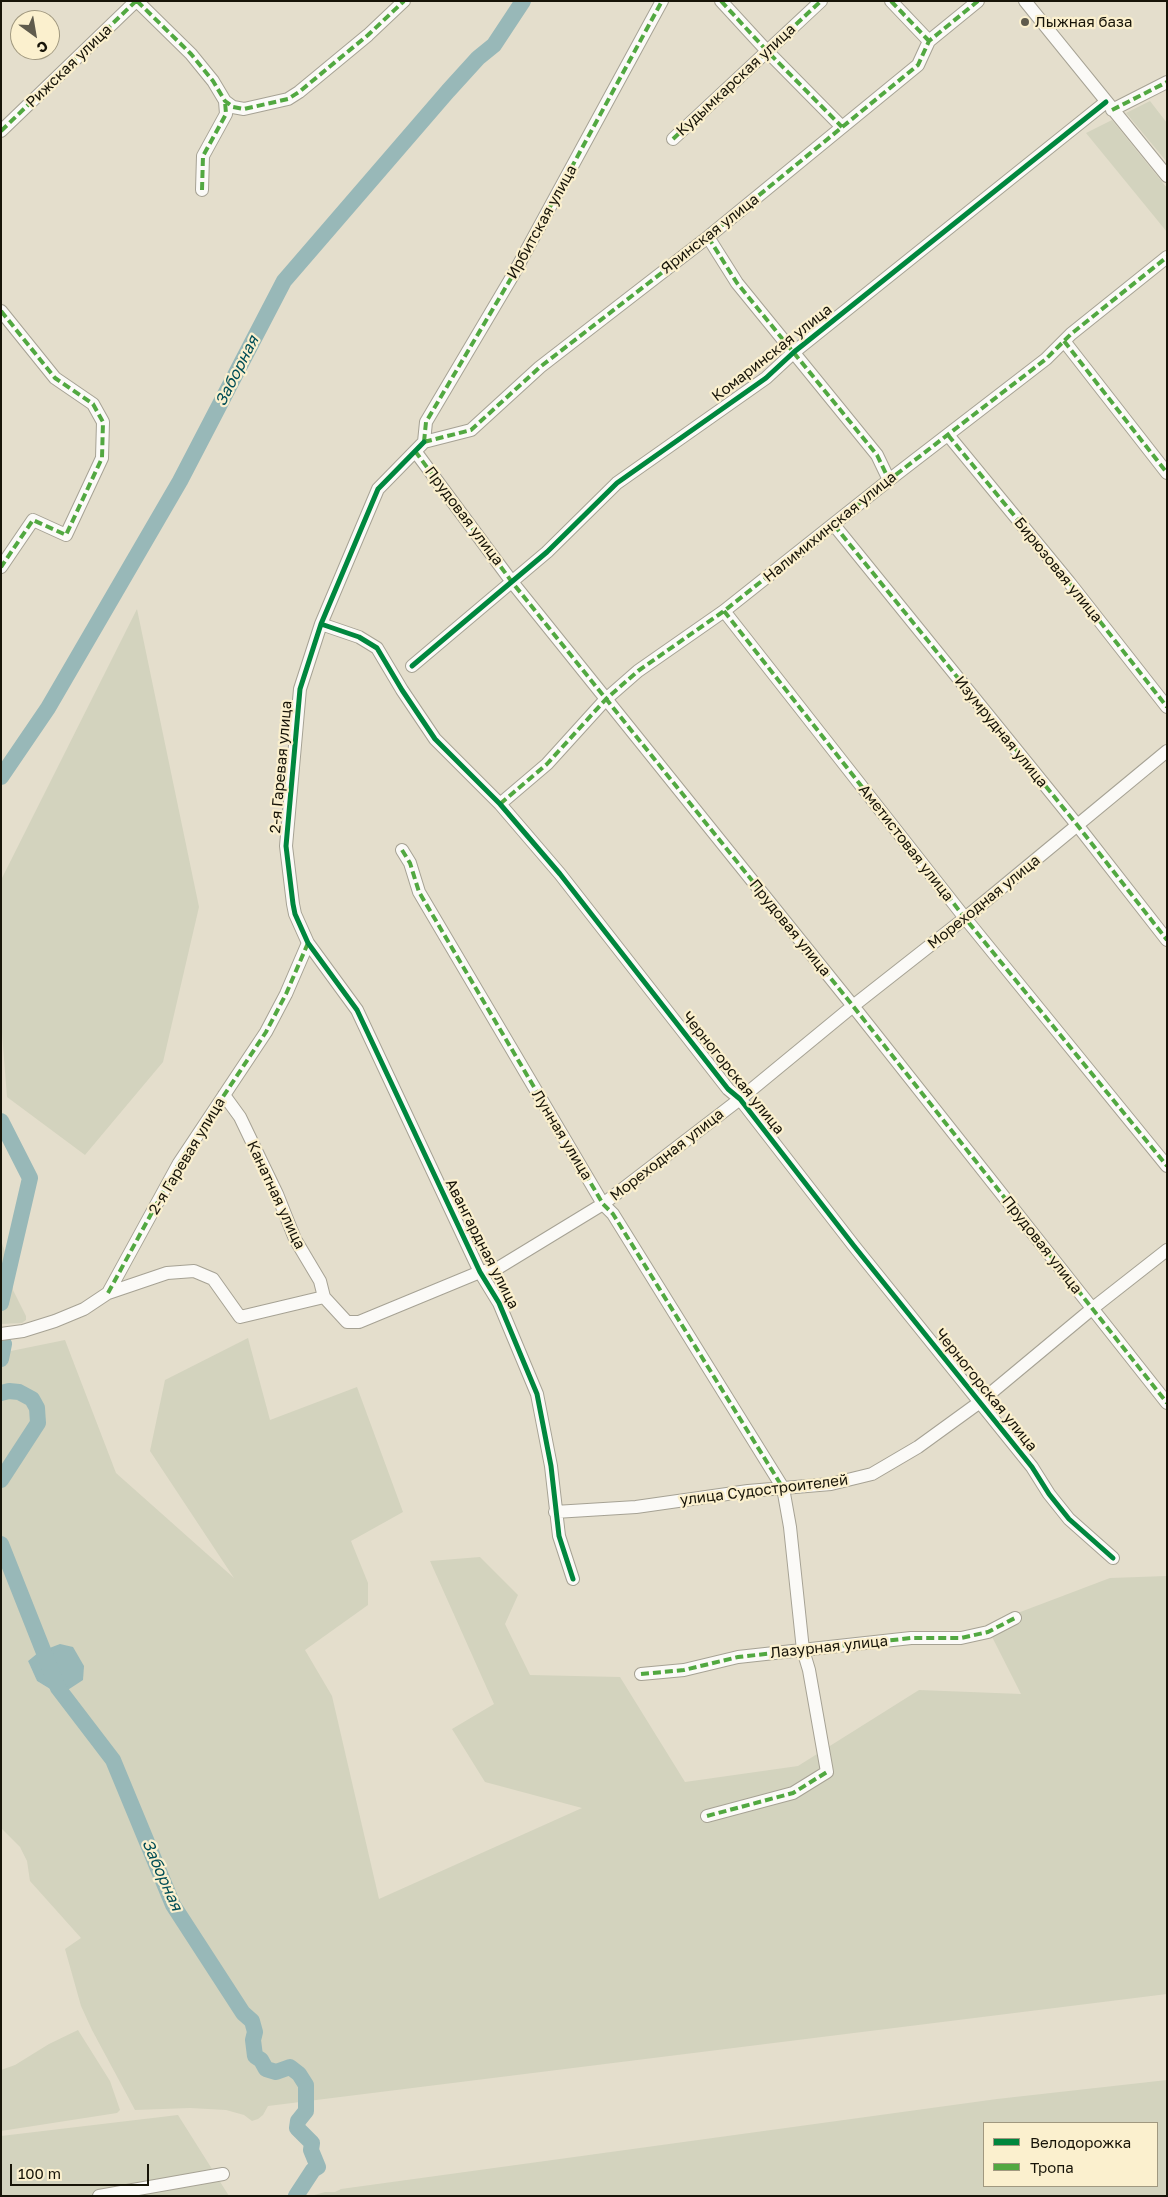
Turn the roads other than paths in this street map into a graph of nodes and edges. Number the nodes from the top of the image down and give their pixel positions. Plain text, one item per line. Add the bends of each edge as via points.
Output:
1 (137, 1) edge
2 (404, 1) edge
3 (662, 1) edge
4 (721, 1) edge
5 (821, 1) edge
6 (891, 1) edge
7 (978, 1) edge
8 (1025, 1) edge
9 (929, 41) junction
10 (767, 51) junction
11 (1167, 82) edge
12 (225, 100) junction
13 (1109, 106) junction
14 (842, 127) junction
15 (1, 131) edge
16 (673, 139) dead end
17 (1167, 176) edge
18 (202, 190) dead end
19 (708, 237) junction
20 (1167, 257) edge
21 (1, 311) edge
22 (1064, 341) junction
23 (794, 352) junction
24 (948, 435) junction
25 (419, 447) junction
26 (1167, 473) edge
27 (889, 480) junction
28 (834, 525) junction
29 (1, 567) edge
30 (512, 582) junction
31 (724, 611) junction
32 (321, 624) junction
33 (412, 666) dead end
34 (606, 699) junction
35 (1167, 708) edge
36 (1167, 751) edge
37 (500, 804) junction
38 (1078, 826) junction
39 (402, 850) dead end
40 (965, 918) junction
41 (1167, 940) edge
42 (308, 943) junction
43 (852, 1006) junction
44 (224, 1095) junction
45 (740, 1098) junction
46 (1167, 1166) edge
47 (603, 1204) junction
48 (1167, 1250) edge
49 (480, 1272) junction
50 (108, 1293) junction
51 (324, 1297) junction
52 (1093, 1308) junction
53 (1, 1334) edge
54 (980, 1402) junction
55 (1167, 1403) edge
56 (783, 1488) junction
57 (555, 1512) junction
58 (1113, 1558) dead end
59 (573, 1579) dead end
60 (1015, 1618) dead end
61 (803, 1650) junction
62 (641, 1674) dead end
63 (707, 1816) dead end
64 (223, 2174) dead end
65 (99, 2196) edge

1 - 12 street via 191,54
1 - 15 street, Рижская улица
2 - 12 street via 368,35 288,99 244,109 233,107
3 - 25 street, Ирбитская улица via 513,275 426,422
4 - 10 street
5 - 10 street, Кудымкарская улица
6 - 9 street
7 - 9 street, Яринская улица
8 - 13 street
9 - 14 street, Яринская улица via 918,65
10 - 14 street
10 - 16 street, Кудымкарская улица
11 - 13 street, Комаринская улица
12 - 18 street via 226,114 203,156
13 - 17 street
13 - 23 street, Комаринская улица
14 - 19 street, Яринская улица
19 - 23 street via 737,283
19 - 25 street, Яринская улица via 540,367 471,430
20 - 22 street, Налимихинская улица
21 - 29 street via 55,378 93,404 103,422 102,458 66,535 33,520
22 - 24 street, Налимихинская улица via 1046,359
22 - 26 street
23 - 27 street via 877,455
23 - 30 street, Комаринская улица via 766,378 617,483
24 - 27 street, Налимихинская улица
24 - 35 street, Бирюзовая улица via 1070,582
25 - 30 street, Прудовая улица
25 - 32 street, 2-я Гаревая улица via 378,489
27 - 28 street, Налимихинская улица
28 - 31 street, Налимихинская улица
28 - 38 street, Изумрудная улица
30 - 33 street, Комаринская улица
30 - 34 street, Прудовая улица
31 - 34 street, Налимихинская улица via 638,671
31 - 40 street, Аметистовая улица
32 - 37 street, Черногорская улица via 359,637 377,648 435,739
32 - 42 street, 2-я Гаревая улица via 300,689 286,846 295,914
34 - 37 street, Налимихинская улица via 547,764
34 - 43 street, Прудовая улица
36 - 38 street, Мореходная улица
37 - 45 street, Черногорская улица via 560,874 728,1089
38 - 40 street, Мореходная улица
38 - 41 street, Изумрудная улица
39 - 47 street, Лунная улица via 410,863 419,892
40 - 43 street, Мореходная улица
40 - 46 street, Аметистовая улица
42 - 44 street, 2-я Гаревая улица via 270,1024
42 - 49 street, Авангардная улица via 357,1010
43 - 45 street, Мореходная улица
43 - 52 street, Прудовая улица
44 - 50 street, 2-я Гаревая улица via 179,1163
44 - 51 street, Канатная улица via 244,1125 295,1239 320,1281
45 - 47 street, Мореходная улица
45 - 54 street, Черногорская улица
47 - 49 street, Мореходная улица via 498,1268
47 - 56 street, Лунная улица via 613,1214
48 - 52 street, улица Судостроителей
49 - 51 street, Мореходная улица via 358,1322 347,1322
49 - 57 street, Авангардная улица via 499,1303 537,1394 551,1466
50 - 51 street via 166,1273 194,1271 213,1279 240,1317
50 - 53 street, 2-я Гаревая улица via 55,1321
52 - 54 street, улица Судостроителей
52 - 55 street, Прудовая улица
54 - 56 street, улица Судостроителей via 918,1447 872,1474 831,1484
54 - 58 street, Черногорская улица via 1069,1519
56 - 57 street, улица Судостроителей via 636,1506
56 - 61 street
57 - 59 street, Авангардная улица
60 - 61 street, Лазурная улица via 988,1632 961,1638 911,1638
61 - 62 street, Лазурная улица via 738,1656 684,1670
61 - 63 street via 827,1772 793,1793
64 - 65 street

